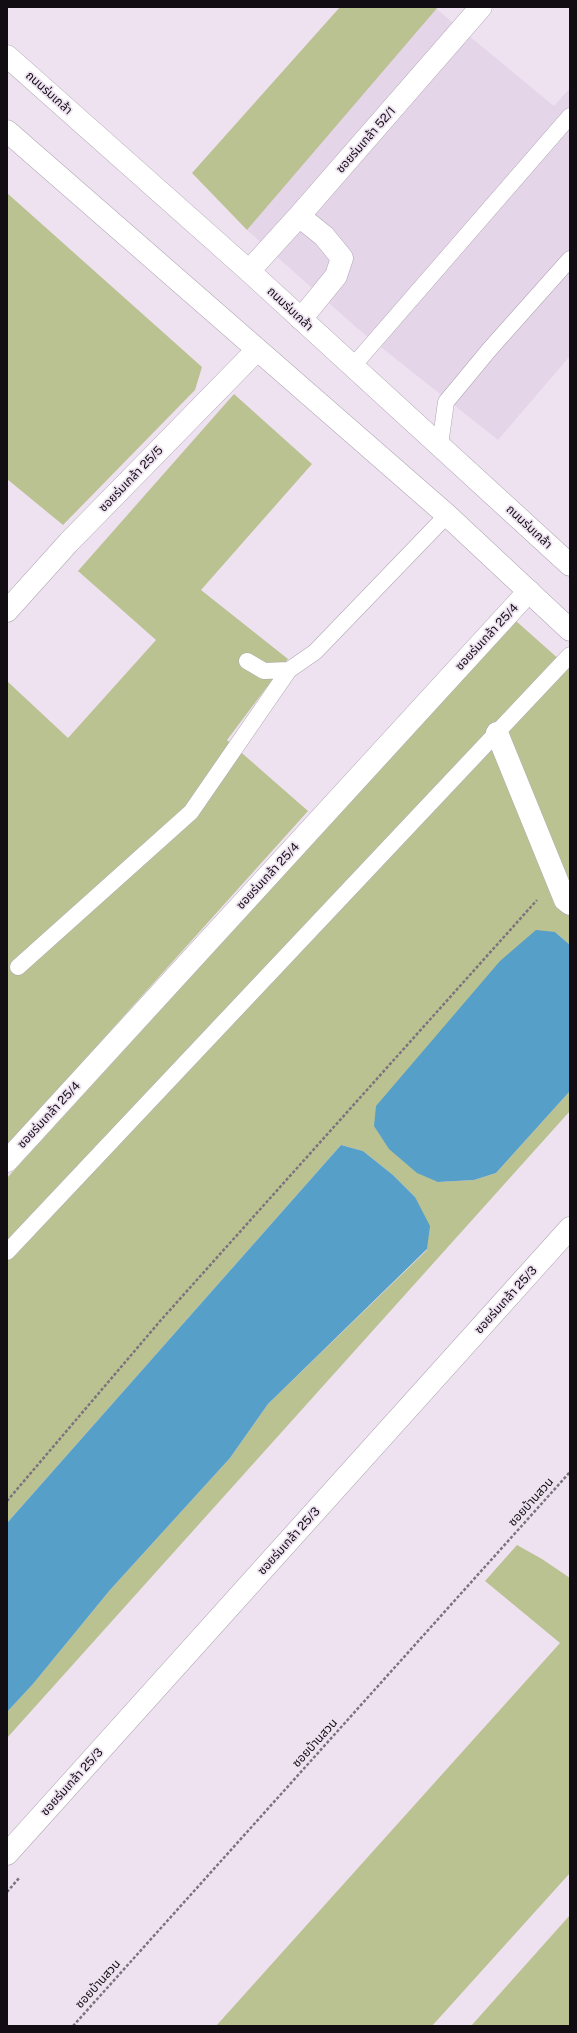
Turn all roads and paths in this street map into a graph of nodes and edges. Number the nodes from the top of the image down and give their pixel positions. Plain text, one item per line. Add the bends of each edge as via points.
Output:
1 (481, 7) edge
2 (7, 56) edge
3 (570, 116) edge
4 (7, 131) edge
5 (299, 216) junction
6 (570, 259) edge
7 (249, 271) junction
8 (301, 319) junction
9 (257, 350) junction
10 (353, 366) junction
11 (440, 445) junction
12 (447, 515) junction
13 (570, 565) edge
14 (529, 591) junction
15 (7, 611) edge
16 (570, 630) edge
17 (570, 655) edge
18 (247, 661) dead end
19 (289, 670) junction
20 (497, 734) junction
21 (556, 878) junction
22 (570, 904) edge
23 (18, 967) dead end
24 (7, 1161) edge
25 (570, 1228) edge
26 (7, 1252) edge
27 (570, 1472) edge
28 (7, 1501) edge
29 (7, 1854) edge
30 (73, 2026) edge

1 - 5 street, ซอยร่มเกล้า 52/1
2 - 7 street, ถนนร่มเกล้า
3 - 10 lane
4 - 9 street
5 - 7 street, ซอยร่มเกล้า 52/1
5 - 8 street via 324,236 342,258 336,276
6 - 11 lane via 446,402
7 - 8 street, ถนนร่มเกล้า
8 - 10 street, ถนนร่มเกล้า
9 - 12 street
9 - 15 street, ซอยร่มเกล้า 25/5 via 69,542
10 - 11 street, ถนนร่มเกล้า
11 - 13 street, ถนนร่มเกล้า
12 - 14 street
12 - 19 lane via 315,652
14 - 16 street
14 - 24 street, ซอยร่มเกล้า 25/4
17 - 20 lane
18 - 19 lane via 264,671
19 - 23 lane via 191,812
20 - 21 street
20 - 26 lane
21 - 22 street via 565,900
21 - 28 path via 161,1320
25 - 29 street, ซอยร่มเกล้า 25/3
27 - 30 path, ซอยบ้านสวน

